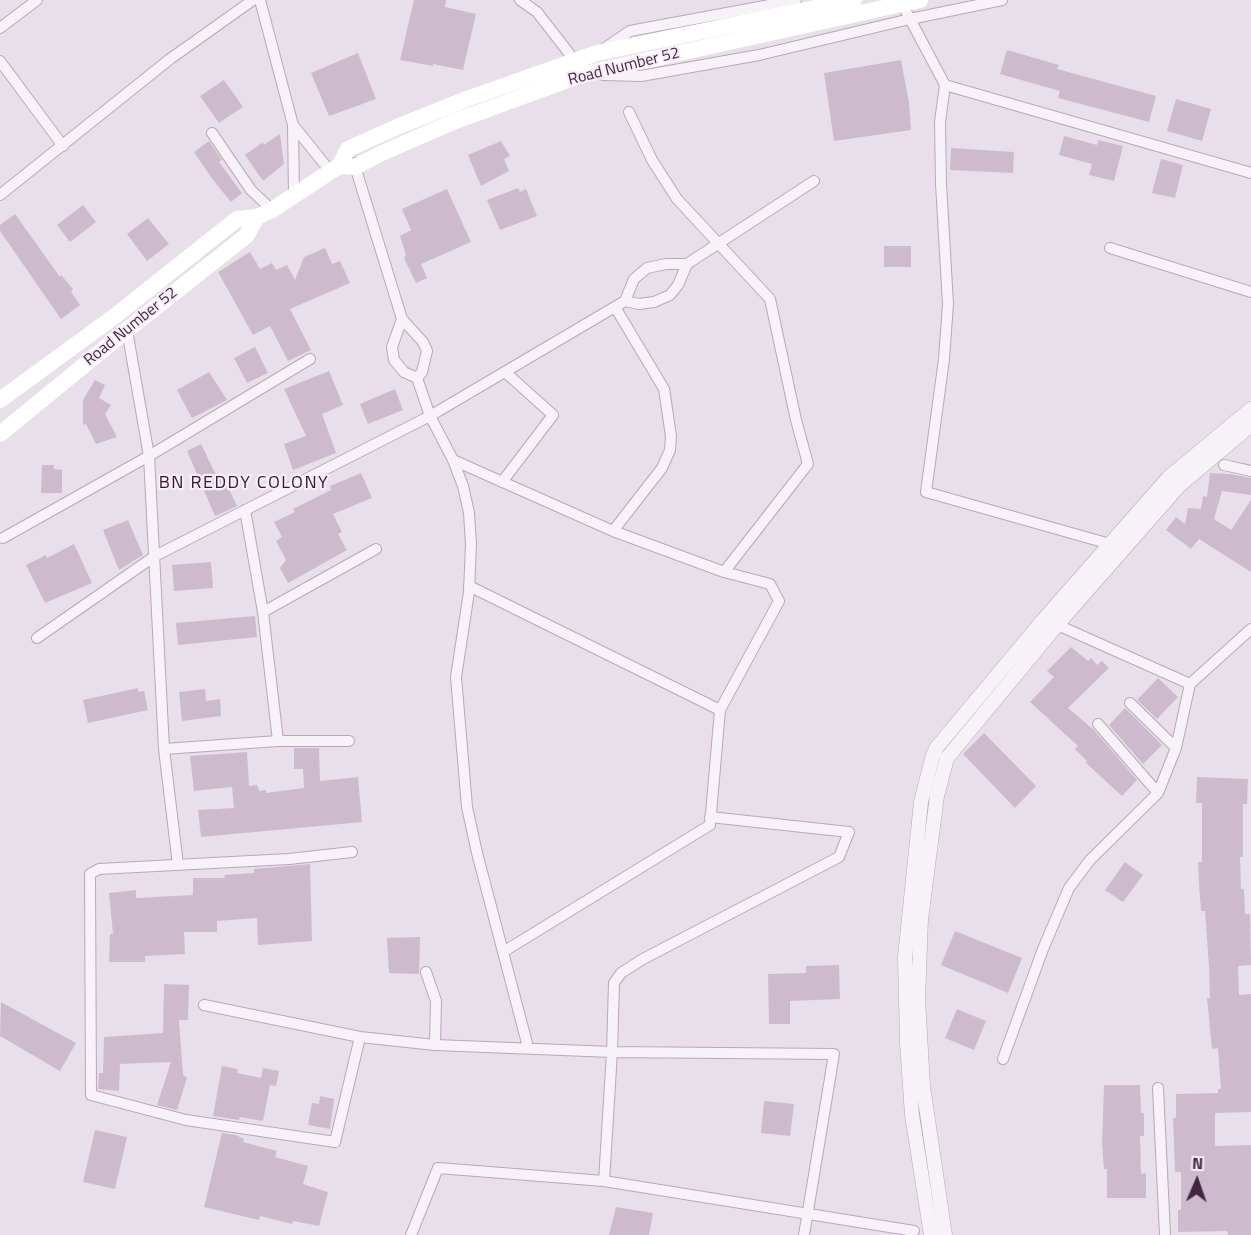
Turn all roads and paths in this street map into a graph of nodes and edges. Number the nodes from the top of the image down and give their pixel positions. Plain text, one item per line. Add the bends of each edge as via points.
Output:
1 (37, 0) edge
2 (253, 0) edge
3 (260, 0) edge
4 (520, 0) edge
5 (796, 0) edge
6 (854, 0) edge
7 (900, 0) edge
8 (920, 0) edge
9 (1002, 0) edge
10 (910, 19) junction
11 (0, 28) edge
12 (597, 53) junction
13 (632, 54) junction
14 (0, 61) edge
15 (580, 67) junction
16 (945, 85) junction
17 (629, 112) dead end
18 (293, 125) junction
19 (212, 133) dead end
20 (63, 146) junction
21 (341, 168) junction
22 (1251, 173) edge
23 (814, 181) dead end
24 (0, 195) edge
25 (294, 195) junction
26 (265, 214) junction
27 (718, 243) junction
28 (1110, 248) dead end
29 (687, 264) junction
30 (1251, 292) edge
31 (620, 304) junction
32 (402, 320) junction
33 (127, 330) junction
34 (310, 359) dead end
35 (505, 372) junction
36 (417, 378) junction
37 (0, 400) edge
38 (1251, 410) edge
39 (430, 416) junction
40 (1251, 426) edge
41 (0, 434) edge
42 (149, 456) junction
43 (453, 460) junction
44 (1224, 465) dead end
45 (1251, 471) edge
46 (502, 482) junction
47 (245, 510) junction
48 (613, 531) junction
49 (3, 538) dead end
50 (1110, 544) junction
51 (376, 549) dead end
52 (154, 556) junction
53 (724, 572) junction
54 (469, 586) junction
55 (263, 612) junction
56 (1051, 622) junction
57 (1251, 629) edge
58 (37, 638) dead end
59 (1190, 684) junction
60 (1130, 703) dead end
61 (720, 710) junction
62 (1098, 724) dead end
63 (278, 741) junction
64 (349, 741) dead end
65 (1176, 748) junction
66 (164, 749) junction
67 (1158, 793) junction
68 (710, 817) junction
69 (352, 852) dead end
70 (178, 865) junction
71 (503, 952) junction
72 (426, 972) dead end
73 (204, 1005) dead end
74 (360, 1036) junction
75 (435, 1045) junction
76 (528, 1047) junction
77 (612, 1052) junction
78 (1003, 1059) dead end
79 (1158, 1088) dead end
80 (604, 1181) junction
81 (807, 1213) junction
82 (914, 1231) dead end
83 (411, 1235) edge
84 (804, 1235) edge
85 (931, 1235) edge
86 (945, 1235) edge
87 (1165, 1235) edge

1 - 11 street
2 - 20 street via 170,58
3 - 18 street
4 - 15 street via 537,12
5 - 12 street via 630,31
6 - 13 main road, Road Number 52
7 - 10 street
8 - 13 main road, Road Number 52, bridge
9 - 10 street
10 - 15 street via 759,55 641,76
10 - 16 street
12 - 13 main road, Road Number 52
12 - 15 main road, Road Number 52
13 - 15 main road, Road Number 52
14 - 20 street
15 - 21 main road, Road Number 52
15 - 21 main road, Road Number 52 via 467,99 348,149
16 - 22 street
16 - 50 street via 940,122 948,304 926,492
17 - 27 street via 676,199
18 - 21 street
18 - 25 street
19 - 26 street
20 - 24 street
21 - 25 main road, Road Number 52
21 - 32 street
23 - 27 street
25 - 26 main road, Road Number 52
26 - 33 main road, Road Number 52 via 246,236
26 - 37 main road, Road Number 52 via 237,219 115,316
27 - 29 street
27 - 53 street via 770,299 808,464
28 - 30 street
29 - 31 street via 647,268 634,279
29 - 31 street via 670,296 654,303
31 - 35 street
31 - 48 street via 664,389 672,436 662,468
32 - 36 street via 427,351
32 - 36 street via 392,347 394,360 404,372
33 - 41 main road, Road Number 52
33 - 42 street
34 - 42 street
35 - 39 street
35 - 46 street via 553,415
36 - 39 street
38 - 50 street via 1168,478
39 - 43 street
39 - 47 street
40 - 56 street via 1179,486
42 - 49 street
42 - 52 street
43 - 46 street
43 - 54 street via 464,486 469,513
44 - 45 street
46 - 48 street
47 - 52 street
47 - 55 street
48 - 53 street
50 - 56 street
51 - 55 street
52 - 58 street
52 - 66 street
53 - 61 street via 770,584 779,601
54 - 61 street
54 - 71 street via 456,678 467,807
55 - 63 street
56 - 59 street
56 - 85 street via 937,747 921,802 907,925 905,994 912,1115
56 - 86 street via 952,750 942,770 937,796 921,919 918,1000 923,1086
57 - 59 street
59 - 65 street
60 - 65 street
61 - 68 street
62 - 67 street
63 - 64 street
63 - 66 street
65 - 67 street
66 - 70 street
67 - 78 street via 1090,860 1070,888 1042,949
68 - 71 street via 710,825
68 - 77 street via 849,832 839,857 621,973 614,983
69 - 70 street via 289,860
70 - 74 street via 99,869 90,873 91,1095 186,1120 335,1142
71 - 76 street
72 - 75 street via 436,1001
73 - 74 street
74 - 75 street
75 - 76 street
76 - 77 street
77 - 80 street
77 - 81 street via 834,1054
79 - 87 street
80 - 81 street
80 - 83 street via 438,1168
81 - 82 street
81 - 84 street

